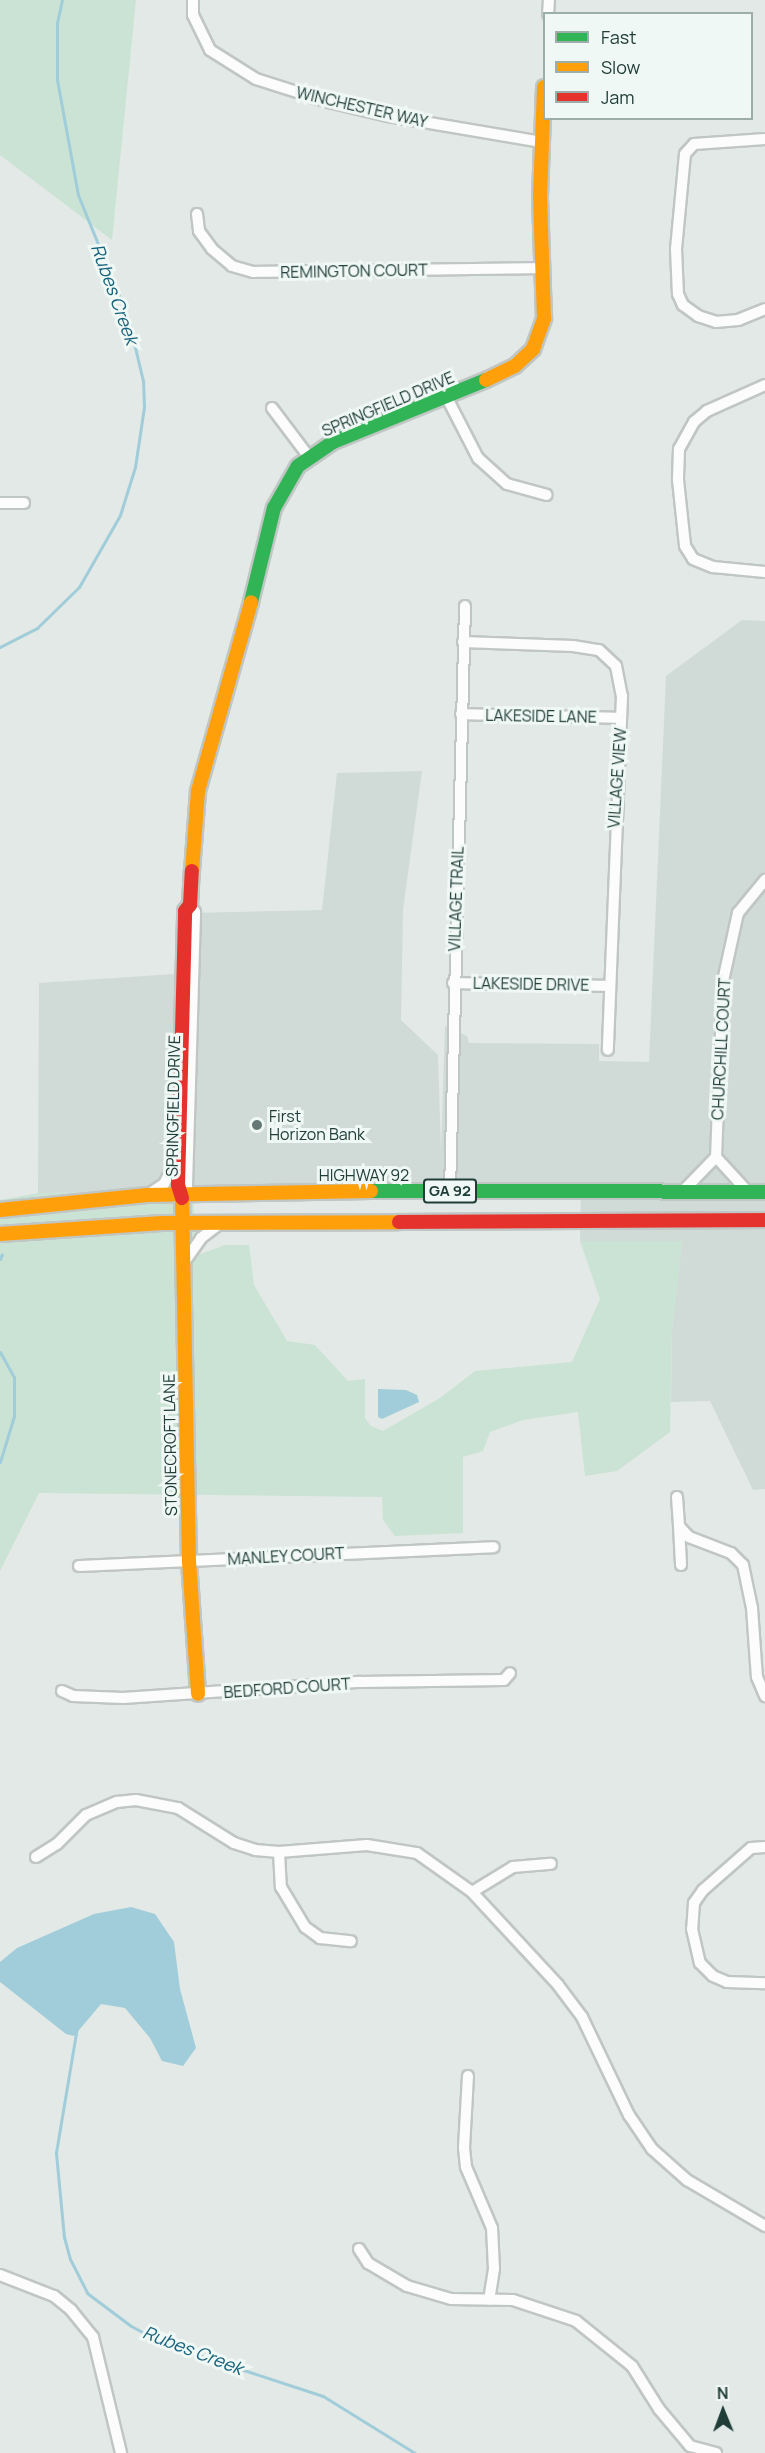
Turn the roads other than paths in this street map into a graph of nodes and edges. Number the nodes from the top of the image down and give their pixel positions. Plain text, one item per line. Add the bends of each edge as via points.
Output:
1 (193, 0) edge
2 (543, 114) edge
3 (765, 139) edge
4 (542, 142) junction
5 (197, 214) dead end
6 (543, 268) junction
7 (765, 309) edge
8 (765, 385) edge
9 (447, 398) junction
10 (272, 408) dead end
11 (309, 457) junction
12 (547, 495) dead end
13 (24, 502) dead end
14 (0, 503) edge
15 (765, 572) edge
16 (465, 606) dead end
17 (463, 642) junction
18 (461, 714) junction
19 (621, 718) junction
20 (765, 880) edge
21 (190, 905) junction
22 (453, 983) junction
23 (609, 986) junction
24 (608, 1050) dead end
25 (178, 1154) junction
26 (716, 1158) junction
27 (450, 1191) junction
28 (682, 1192) junction
29 (765, 1192) edge
30 (748, 1193) junction
31 (147, 1195) junction
32 (182, 1195) junction
33 (0, 1210) edge
34 (765, 1220) edge
35 (182, 1223) junction
36 (223, 1224) junction
37 (0, 1234) edge
38 (183, 1264) junction
39 (677, 1497) dead end
40 (679, 1526) junction
41 (494, 1547) dead end
42 (189, 1562) junction
43 (681, 1565) dead end
44 (79, 1566) dead end
45 (510, 1673) dead end
46 (62, 1691) dead end
47 (198, 1694) junction
48 (765, 1696) edge
49 (765, 1847) edge
50 (279, 1852) junction
51 (36, 1857) dead end
52 (551, 1864) dead end
53 (472, 1892) junction
54 (351, 1941) dead end
55 (765, 1983) edge
56 (468, 2076) dead end
57 (765, 2226) edge
58 (359, 2249) dead end
59 (0, 2275) edge
60 (489, 2300) junction
61 (122, 2453) edge
62 (716, 2453) edge

1 - 4 street, WINCHESTER WAY via 193,15 210,50 256,79 388,116
2 - 4 street, SPRINGFIELD DRIVE
3 - 7 street via 694,144 685,154 676,249 678,294 683,305 698,316 716,322 738,320
4 - 6 street, SPRINGFIELD DRIVE
5 - 6 street, REMINGTON COURT via 199,231 212,249 232,266 254,272
6 - 9 street, SPRINGFIELD DRIVE via 544,318 533,349 515,366
8 - 15 street via 708,411 694,422 679,449 678,470 685,546 693,559 713,567
9 - 11 street, SPRINGFIELD DRIVE via 333,442
9 - 12 street via 478,458 507,484
10 - 11 street
11 - 21 street, SPRINGFIELD DRIVE via 288,478 274,508 239,650 204,763 195,813
13 - 14 street
16 - 17 street, VILLAGE TRAIL
17 - 18 street, VILLAGE TRAIL
17 - 19 street, VILLAGE VIEW via 598,650 616,666 621,680
18 - 19 street, LAKESIDE LANE
18 - 22 street, VILLAGE TRAIL
19 - 23 street, VILLAGE VIEW
20 - 26 street, CHURCHILL COURT via 738,913 723,981
21 - 25 street, SPRINGFIELD DRIVE via 185,911
21 - 32 street, SPRINGFIELD DRIVE via 195,912 187,1185
22 - 23 street, LAKESIDE DRIVE
22 - 27 street, VILLAGE TRAIL
23 - 24 street, VILLAGE VIEW
25 - 31 street via 164,1184
25 - 32 street, SPRINGFIELD DRIVE via 178,1185
26 - 28 street
26 - 30 street
27 - 28 street, HIGHWAY 92 / GA 92
27 - 32 street, HIGHWAY 92 / GA 92
28 - 30 street, HIGHWAY 92 / GA 92
29 - 30 street, HIGHWAY 92 / GA 92
31 - 32 street, HIGHWAY 92 / GA 92
31 - 33 street, HIGHWAY 92 / GA 92
32 - 35 street, STONECROFT LANE
34 - 36 street, GA 92
35 - 36 street, GA 92
35 - 37 street, GA 92
35 - 38 street, STONECROFT LANE
36 - 38 street via 201,1238
38 - 42 street, STONECROFT LANE
39 - 40 street
40 - 43 street
40 - 48 street via 689,1537 731,1553 742,1565 752,1608 758,1677
41 - 42 street, MANLEY COURT
42 - 44 street, MANLEY COURT
42 - 47 street, STONECROFT LANE
45 - 47 street, BEDFORD COURT via 504,1680 356,1683
46 - 47 street, BEDFORD COURT via 73,1696 123,1698
49 - 55 street via 751,1848 703,1890 694,1903 692,1929 700,1964 713,1976 727,1982
50 - 51 street via 234,1843 178,1808 136,1800 117,1802 86,1815 57,1844
50 - 53 street via 368,1845 396,1848 438,1864
50 - 54 street via 281,1887 305,1927 320,1938
52 - 53 street via 513,1867
53 - 57 street via 558,1985 582,2017 629,2115 652,2149 687,2180
56 - 60 street via 464,2148 466,2167 492,2228 494,2269
58 - 60 street via 368,2263 407,2286 451,2299
59 - 61 street via 54,2296 93,2337
60 - 62 street via 532,2304 576,2321 597,2334 632,2366 659,2409 690,2446

